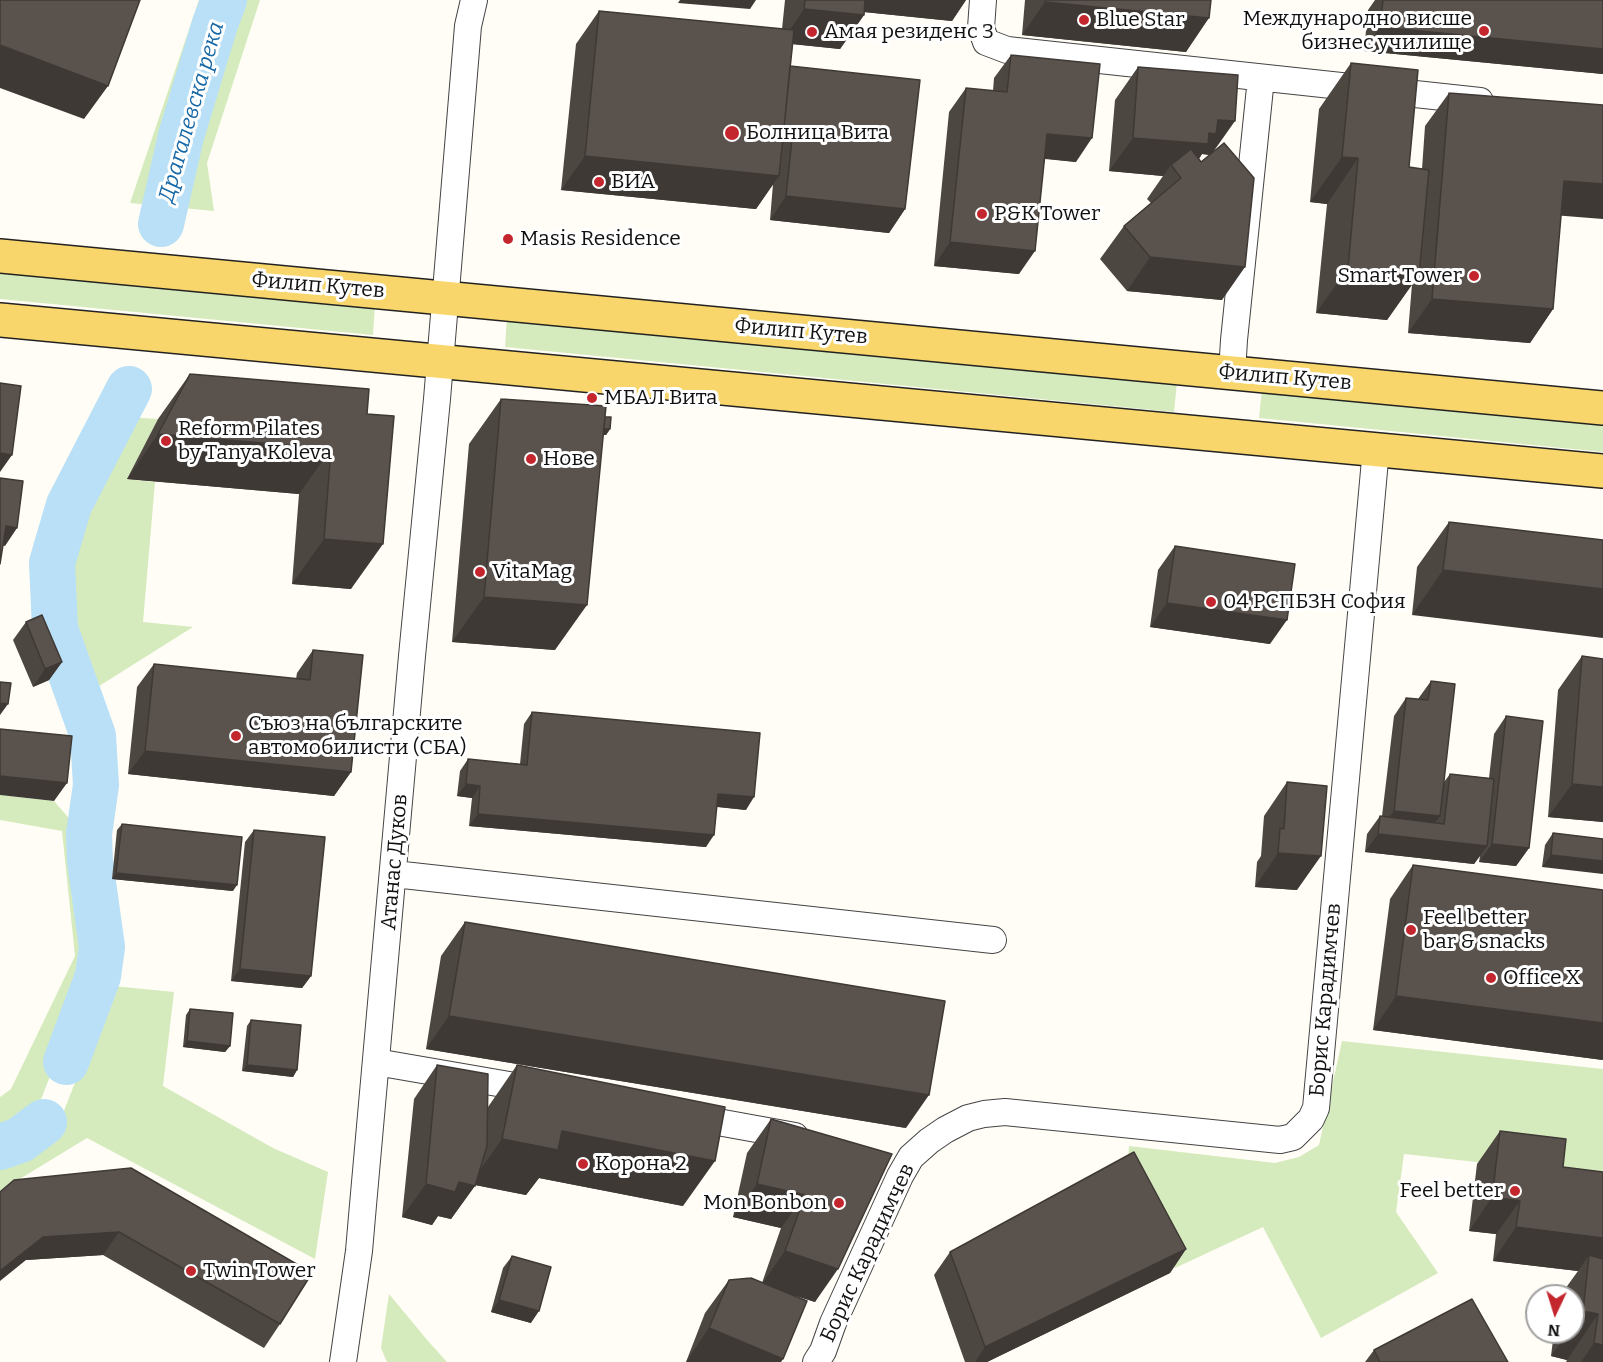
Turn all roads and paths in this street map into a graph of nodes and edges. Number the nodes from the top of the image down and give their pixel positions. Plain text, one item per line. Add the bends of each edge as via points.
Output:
1 (474, 0) edge
2 (983, 0) edge
3 (1262, 78) junction
4 (1498, 103) edge
5 (0, 256) edge
6 (446, 298) junction
7 (0, 320) edge
8 (441, 362) junction
9 (1232, 373) junction
10 (1603, 408) edge
11 (1376, 449) junction
12 (1603, 471) edge
13 (394, 874) junction
14 (993, 940) dead end
15 (376, 1062) junction
16 (560, 1094) edge
17 (666, 1113) edge
18 (818, 1140) edge
19 (343, 1362) edge
20 (816, 1362) edge

1 - 6 street, Атанас Дуков via 468,26
2 - 3 street via 981,28 986,42 1007,50
3 - 4 street
3 - 9 street
5 - 6 main road, Филип Кутев
6 - 8 street, Атанас Дуков
6 - 9 main road, Филип Кутев
7 - 8 main road
8 - 11 main road
8 - 13 street, Атанас Дуков
9 - 10 main road, Филип Кутев
11 - 12 main road
11 - 20 street, Борис Карадимчев via 1316,1108 1311,1119 1293,1137 1280,1140 1005,1112 968,1118 899,1155 896,1186
13 - 14 street
13 - 15 street, Атанас Дуков
15 - 16 street
15 - 19 street, Атанас Дуков via 359,1251
17 - 18 street

